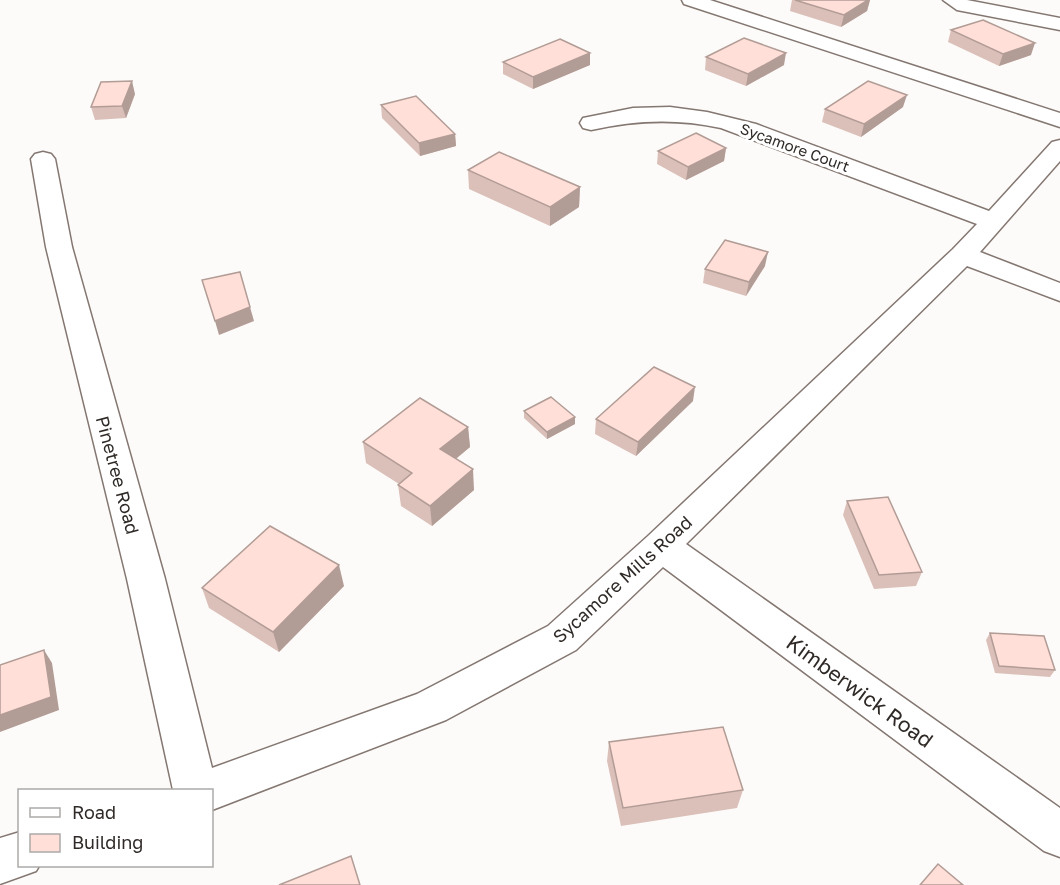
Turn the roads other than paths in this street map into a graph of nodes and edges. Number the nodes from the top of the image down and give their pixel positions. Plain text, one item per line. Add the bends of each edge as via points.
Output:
1 (691, 0) edge
2 (952, 0) edge
3 (1060, 24) edge
4 (1060, 120) edge
5 (591, 123) dead end
6 (1057, 155) edge
7 (43, 159) dead end
8 (992, 221) junction
9 (963, 255) junction
10 (1060, 293) edge
11 (661, 546) junction
12 (195, 789) edge
13 (211, 789) edge
14 (1060, 835) edge
15 (18, 856) edge
16 (0, 861) edge

1 - 4 street
2 - 3 street via 964,6
5 - 8 street, Sycamore Court via 626,114 666,112 712,118
6 - 8 street, Sycamore Mills Road
7 - 12 street, Pinetree Road via 59,247 146,579
8 - 9 street, Sycamore Mills Road
9 - 10 street
9 - 11 street, Sycamore Mills Road
11 - 13 street, Sycamore Mills Road via 562,638 431,707
11 - 14 street, Kimberwick Road
15 - 16 street

